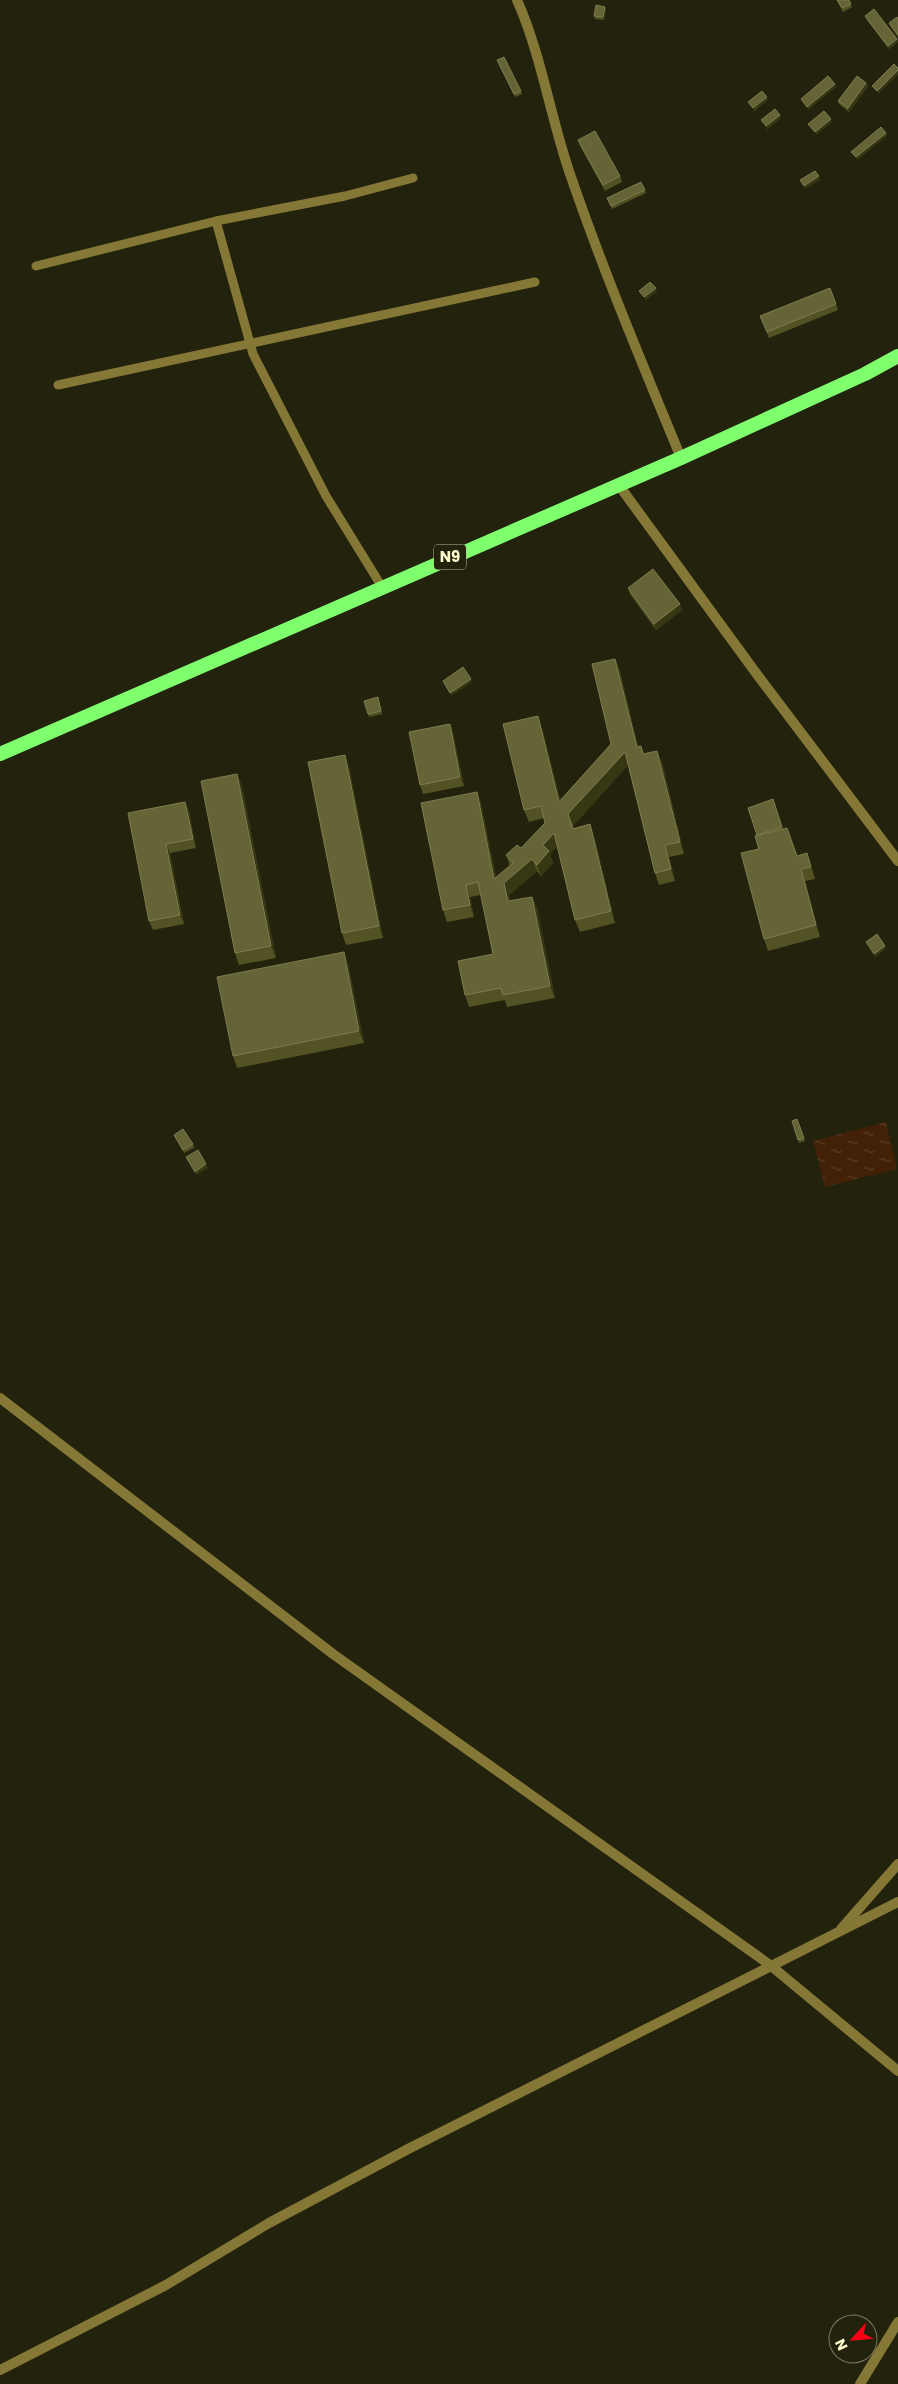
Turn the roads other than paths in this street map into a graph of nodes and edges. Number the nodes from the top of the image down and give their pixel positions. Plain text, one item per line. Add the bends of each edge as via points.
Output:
1 (517, 0) edge
2 (413, 178) dead end
3 (216, 221) junction
4 (36, 266) dead end
5 (535, 282) dead end
6 (250, 343) junction
7 (898, 356) edge
8 (58, 385) dead end
9 (681, 458) junction
10 (618, 484) junction
11 (382, 588) junction
12 (0, 754) edge
13 (898, 861) edge
14 (0, 1398) edge
15 (898, 1864) edge
16 (898, 1902) edge
17 (837, 1933) junction
18 (770, 1965) junction
19 (898, 2071) edge
20 (898, 2322) edge
21 (0, 2370) edge
22 (860, 2384) edge

1 - 9 street via 596,253
2 - 3 lane via 346,196
3 - 4 lane
3 - 6 lane
5 - 6 lane
6 - 8 lane
6 - 11 lane via 326,496
7 - 9 highway, N9
9 - 10 highway, N9
10 - 11 highway, N9
10 - 13 street
11 - 12 highway, N9
14 - 18 street via 332,1654
15 - 17 street
16 - 17 street
17 - 18 street
18 - 19 street
18 - 21 street via 401,2153 269,2223 166,2285
20 - 22 street

